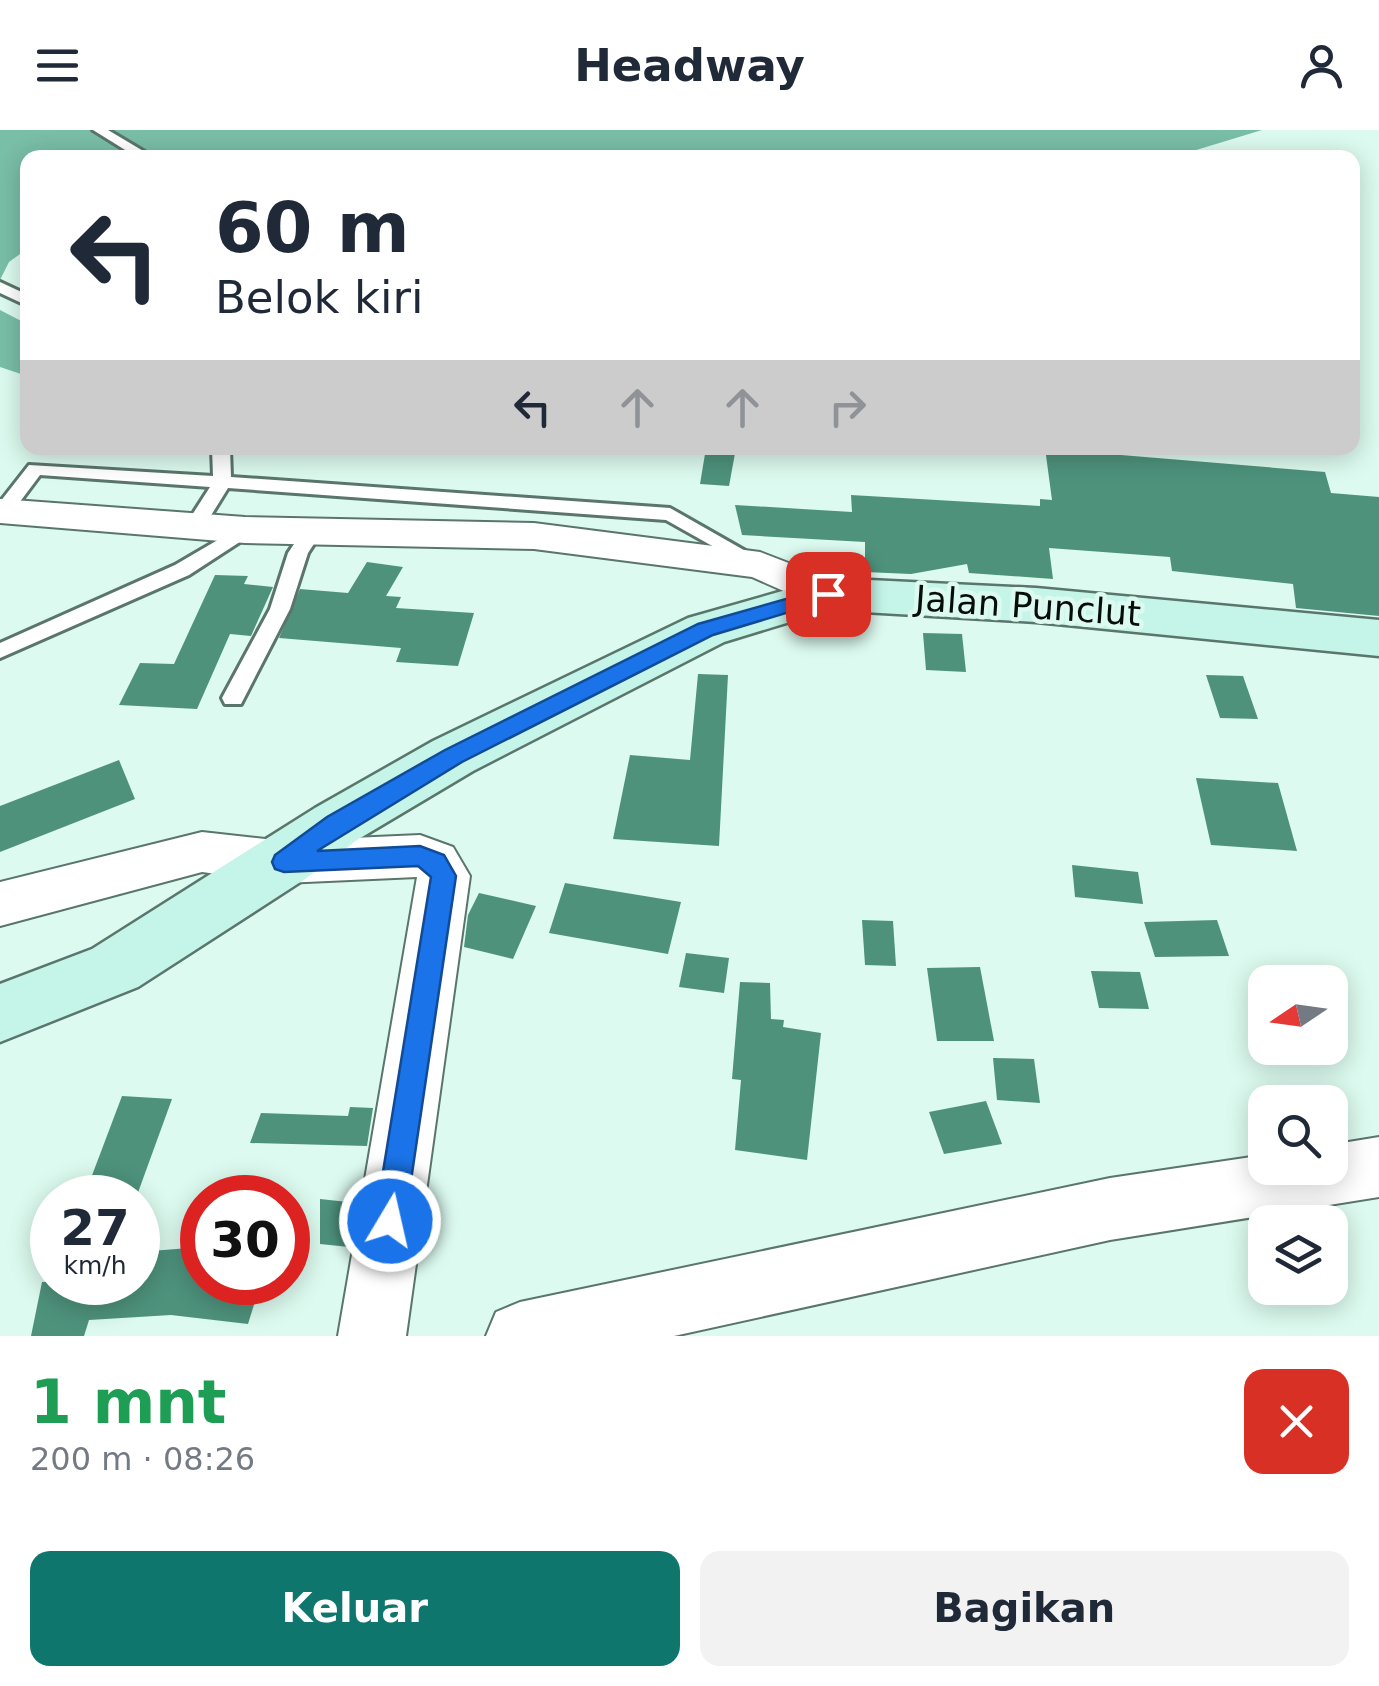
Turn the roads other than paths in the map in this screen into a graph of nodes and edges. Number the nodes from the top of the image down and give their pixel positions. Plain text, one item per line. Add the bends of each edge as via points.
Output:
1 (100, 130) edge
2 (135, 150) edge
3 (221, 455) edge
4 (222, 484) junction
5 (1, 511) edge
6 (195, 526) junction
7 (246, 530) junction
8 (311, 533) junction
9 (760, 565) junction
10 (828, 594) junction
11 (1379, 638) edge
12 (0, 651) edge
13 (232, 698) dead end
14 (284, 862) junction
15 (0, 904) edge
16 (0, 1013) edge
17 (1379, 1166) edge
18 (372, 1336) edge
19 (520, 1336) edge

1 - 2 lane
3 - 4 lane
4 - 5 lane via 35,469
4 - 6 lane
4 - 9 lane via 670,514
5 - 6 street
6 - 7 street
7 - 8 street
7 - 12 lane via 182,570
8 - 9 street via 534,536
8 - 13 lane
9 - 10 street
10 - 11 main road, Jalan Punclut via 1036,605
10 - 14 main road, Jalan Punclut via 706,630 454,756
14 - 15 street via 222,852 183,855
14 - 16 main road, Jalan Punclut via 115,968
14 - 18 street via 420,856 444,876
17 - 19 street via 1110,1209

